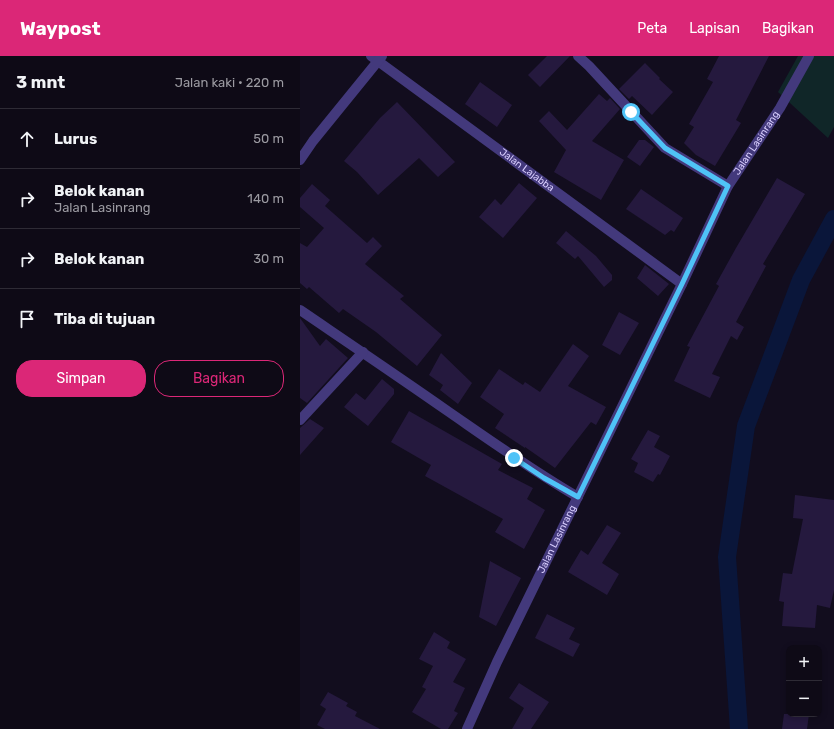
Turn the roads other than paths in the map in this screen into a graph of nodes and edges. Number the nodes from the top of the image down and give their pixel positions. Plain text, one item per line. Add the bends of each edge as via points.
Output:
1 (578, 56) edge
2 (809, 56) edge
3 (377, 58) edge
4 (300, 160) edge
5 (728, 186) junction
6 (682, 284) junction
7 (300, 310) edge
8 (363, 352) junction
9 (300, 420) edge
10 (578, 497) junction
11 (467, 729) edge

1 - 5 street via 665,148
2 - 5 street, Jalan Lasinrang via 780,108
3 - 4 street
3 - 6 street, Jalan Lajabba
5 - 6 street, Jalan Lasinrang
6 - 10 street, Jalan Lasinrang
7 - 8 street
8 - 9 street
8 - 10 street via 514,458
10 - 11 street, Jalan Lasinrang

